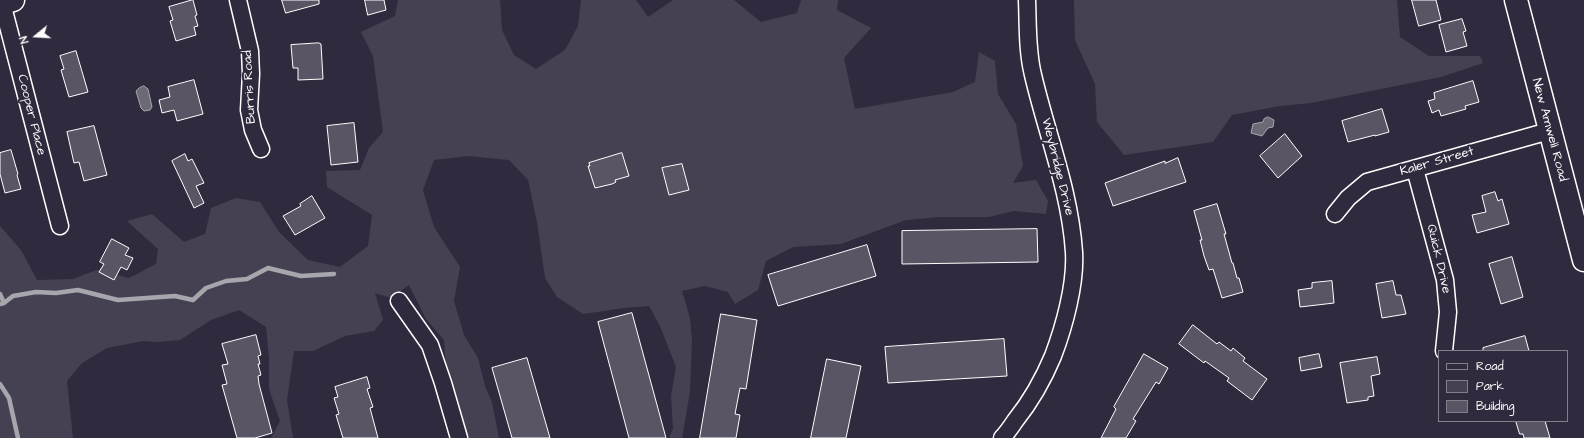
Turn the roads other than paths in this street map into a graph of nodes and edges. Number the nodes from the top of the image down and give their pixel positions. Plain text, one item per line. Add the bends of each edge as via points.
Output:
1 (238, 0) edge
2 (1027, 0) edge
3 (1516, 0) edge
4 (5, 2) edge
5 (1549, 131) junction
6 (260, 149) dead end
7 (1415, 169) junction
8 (1335, 214) dead end
9 (60, 226) dead end
10 (1584, 260) edge
11 (399, 301) dead end
12 (1444, 350) edge
13 (459, 438) edge
14 (1002, 438) edge

1 - 6 street, Burris Road via 250,52 249,110
2 - 14 street, Weybridge Drive via 1029,51 1033,75 1064,184 1074,254 1069,301 1058,342 1036,391
3 - 5 street, New Amwell Road
4 - 9 street, Cooper Place
5 - 7 street, Kaler Street
5 - 10 street, New Amwell Road
7 - 8 street, Kaler Street via 1367,182 1348,198
7 - 12 street, Quick Drive via 1445,280 1448,312
11 - 13 street via 430,345

